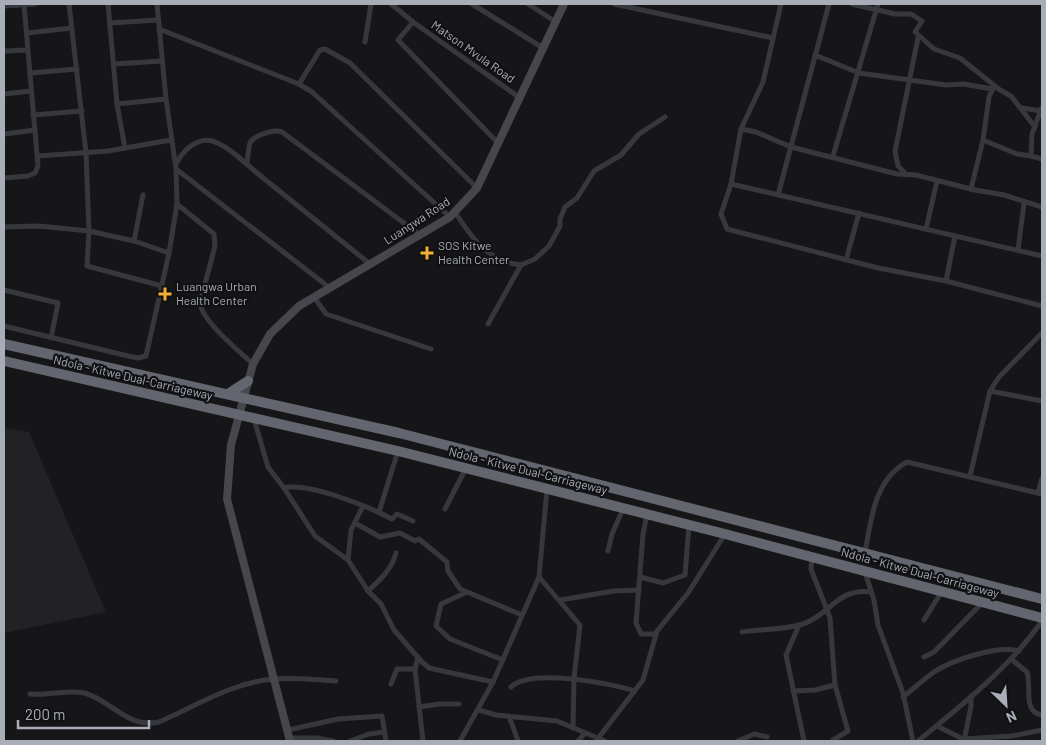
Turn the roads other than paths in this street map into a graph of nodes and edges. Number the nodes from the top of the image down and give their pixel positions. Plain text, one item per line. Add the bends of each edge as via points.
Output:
1 (24, 4) edge
2 (35, 4) edge
3 (69, 4) edge
4 (108, 4) edge
5 (157, 4) edge
6 (370, 4) edge
7 (391, 4) edge
8 (472, 4) edge
9 (528, 4) edge
10 (564, 4) edge
11 (614, 4) edge
12 (781, 4) edge
13 (829, 4) edge
14 (852, 4) edge
15 (878, 4) edge
16 (4, 6) edge
17 (876, 10) junction
18 (158, 20) junction
19 (413, 22) junction
20 (556, 22) junction
21 (110, 23) junction
22 (72, 28) junction
23 (159, 29) junction
24 (27, 33) junction
25 (773, 38) junction
26 (918, 38) junction
27 (365, 42) dead end
28 (543, 48) junction
29 (28, 50) junction
30 (4, 52) edge
31 (814, 55) junction
32 (162, 61) junction
33 (114, 64) junction
34 (76, 69) junction
35 (30, 73) junction
36 (859, 73) junction
37 (909, 80) junction
38 (299, 84) junction
39 (994, 87) junction
40 (31, 91) junction
41 (4, 94) edge
42 (520, 98) junction
43 (166, 99) junction
44 (117, 104) junction
45 (1021, 108) junction
46 (1041, 109) edge
47 (82, 111) junction
48 (33, 116) junction
49 (665, 117) dead end
50 (1035, 127) junction
51 (741, 129) junction
52 (35, 130) junction
53 (4, 134) edge
54 (171, 140) junction
55 (983, 140) junction
56 (499, 144) junction
57 (791, 147) junction
58 (125, 148) junction
59 (86, 153) junction
60 (38, 156) junction
61 (833, 156) junction
62 (1031, 156) junction
63 (1042, 159) edge
64 (246, 163) junction
65 (176, 166) junction
66 (905, 174) junction
67 (4, 178) edge
68 (937, 181) junction
69 (730, 184) junction
70 (477, 188) junction
71 (970, 189) junction
72 (142, 195) dead end
73 (778, 195) junction
74 (1024, 203) junction
75 (177, 204) junction
76 (1042, 207) edge
77 (452, 214) junction
78 (859, 214) junction
79 (4, 227) edge
80 (926, 229) junction
81 (89, 231) junction
82 (420, 236) junction
83 (955, 236) junction
84 (134, 241) junction
85 (1018, 250) junction
86 (169, 252) junction
87 (1042, 256) edge
88 (846, 260) junction
89 (370, 264) junction
90 (521, 264) junction
91 (946, 281) junction
92 (162, 286) junction
93 (330, 288) junction
94 (4, 290) edge
95 (314, 297) junction
96 (1042, 306) edge
97 (488, 324) dead end
98 (4, 326) edge
99 (1042, 333) edge
100 (51, 338) junction
101 (4, 344) edge
102 (431, 349) dead end
103 (44, 352) junction
104 (4, 361) edge
105 (253, 364) junction
106 (40, 369) junction
107 (248, 381) junction
108 (990, 391) junction
109 (228, 394) junction
110 (243, 399) junction
111 (258, 401) junction
112 (1042, 401) edge
113 (238, 416) junction
114 (254, 419) junction
115 (398, 451) junction
116 (466, 468) junction
117 (970, 476) junction
118 (1042, 478) edge
119 (284, 488) junction
120 (547, 488) junction
121 (1040, 494) edge
122 (363, 506) junction
123 (445, 508) dead end
124 (623, 508) junction
125 (379, 512) junction
126 (647, 514) junction
127 (413, 521) dead end
128 (355, 523) junction
129 (689, 525) junction
130 (725, 534) junction
131 (608, 551) dead end
132 (396, 553) dead end
133 (865, 553) junction
134 (812, 557) junction
135 (348, 560) junction
136 (865, 572) junction
137 (539, 577) junction
138 (640, 577) junction
139 (639, 590) junction
140 (942, 590) junction
141 (368, 591) junction
142 (872, 592) junction
143 (465, 593) junction
144 (1042, 599) edge
145 (560, 600) junction
146 (982, 602) junction
147 (826, 608) junction
148 (522, 615) junction
149 (924, 620) dead end
150 (1042, 620) edge
151 (799, 625) junction
152 (742, 632) dead end
153 (655, 634) junction
154 (1019, 651) junction
155 (418, 657) junction
156 (924, 657) dead end
157 (1011, 659) junction
158 (503, 660) junction
159 (415, 668) junction
160 (574, 678) junction
161 (274, 679) junction
162 (336, 681) dead end
163 (493, 682) junction
164 (391, 684) dead end
165 (835, 685) junction
166 (511, 687) dead end
167 (636, 691) junction
168 (793, 692) junction
169 (30, 694) dead end
170 (971, 696) junction
171 (903, 697) junction
172 (459, 704) dead end
173 (419, 707) junction
174 (478, 710) junction
175 (1042, 715) edge
176 (509, 716) junction
177 (937, 726) junction
178 (573, 728) junction
179 (1042, 730) edge
180 (385, 732) junction
181 (584, 734) junction
182 (289, 737) edge
183 (767, 737) dead end
184 (597, 740) edge
185 (833, 740) dead end
186 (963, 740) edge
187 (333, 741) edge
188 (350, 741) edge
189 (386, 741) edge
190 (424, 741) edge
191 (460, 741) edge
192 (518, 741) edge
193 (578, 741) edge
194 (605, 741) edge
195 (738, 741) edge
196 (804, 741) edge
197 (913, 741) edge
198 (918, 741) edge

1 - 2 street
1 - 16 street
1 - 24 street
3 - 22 street
4 - 21 street
5 - 18 street
6 - 27 street
7 - 19 street, Matson Mvula Road
8 - 28 street
9 - 20 street
10 - 20 street, Luangwa Road
11 - 25 street
12 - 25 street
13 - 31 street
14 - 17 street
15 - 17 street
17 - 26 street via 911,14 922,22 915,32
17 - 36 street
18 - 21 street
18 - 23 street
19 - 42 street, Matson Mvula Road
19 - 56 street via 398,40
20 - 28 street, Luangwa Road
21 - 33 street
22 - 24 street
22 - 34 street
23 - 32 street
23 - 38 street
24 - 29 street
25 - 51 street via 763,82
26 - 37 street
26 - 39 street via 934,49 960,58
28 - 42 street, Luangwa Road
29 - 30 street
29 - 35 street
31 - 36 street
31 - 57 street
32 - 33 street
32 - 43 street
33 - 44 street
34 - 35 street
34 - 47 street
35 - 40 street
36 - 37 street
36 - 61 street
37 - 39 street
37 - 66 street via 895,151 898,166
38 - 70 street via 320,50 342,57
38 - 77 street
39 - 45 street via 1010,96
39 - 55 street
40 - 41 street
40 - 48 street
42 - 56 street, Luangwa Road
43 - 44 street
43 - 54 street
44 - 58 street
45 - 46 street
45 - 50 street
46 - 50 street
47 - 48 street
47 - 59 street
48 - 52 street
49 - 90 street via 639,134 621,156 594,171 577,198 565,207 560,226 549,246 535,259
50 - 62 street
51 - 57 street
51 - 69 street
52 - 53 street
52 - 60 street
54 - 58 street
54 - 65 street
55 - 62 street via 1017,154
55 - 71 street
56 - 70 street, Luangwa Road
57 - 61 street
57 - 73 street
58 - 59 street
59 - 60 street
59 - 81 street
60 - 67 street via 35,172 28,176
61 - 66 street
62 - 63 street
64 - 65 street via 209,141 187,149
64 - 82 street via 250,142 278,130
64 - 89 street
65 - 75 street
65 - 93 street
66 - 68 street
68 - 71 street
68 - 80 street
69 - 73 street
69 - 88 street via 721,214 727,229
70 - 77 street, Luangwa Road
71 - 74 street via 1004,195
72 - 84 street
73 - 78 street
74 - 76 street
74 - 85 street
75 - 86 street
75 - 105 street via 214,234 216,246 200,303 202,310 224,338
77 - 82 street, Luangwa Road
77 - 90 street via 484,250 503,261
78 - 80 street
78 - 88 street
79 - 81 street via 39,226
80 - 83 street
81 - 84 street
81 - 92 street via 87,266
82 - 89 street, Luangwa Road
83 - 85 street
83 - 91 street
84 - 86 street
85 - 87 street
86 - 92 street
88 - 91 street
89 - 93 street, Luangwa Road
90 - 97 street
91 - 96 street
92 - 100 street via 145,358
93 - 95 street, Luangwa Road
94 - 100 street via 58,303
95 - 102 street via 326,314
95 - 105 street, Luangwa Road via 299,306 276,329
98 - 100 street
99 - 108 street via 999,377
101 - 103 highway, Ndola - Kitwe Dual-Carriageway
103 - 106 highway
103 - 109 highway, Ndola - Kitwe Dual-Carriageway
104 - 106 highway, Ndola - Kitwe Dual-Carriageway
105 - 107 street, Luangwa Road
106 - 113 highway, Ndola - Kitwe Dual-Carriageway
107 - 109 highway
107 - 110 street, Luangwa Road
107 - 111 highway via 249,390
108 - 112 street
108 - 117 street
109 - 110 highway, Ndola - Kitwe Dual-Carriageway
110 - 111 highway, Ndola - Kitwe Dual-Carriageway
110 - 113 street, Luangwa Road
111 - 133 highway, Ndola - Kitwe Dual-Carriageway via 427,440
113 - 114 highway, Ndola - Kitwe Dual-Carriageway
113 - 161 street, Luangwa Road via 228,468 227,499
114 - 115 highway, Ndola - Kitwe Dual-Carriageway
114 - 119 street via 266,464
115 - 116 highway, Ndola - Kitwe Dual-Carriageway
115 - 125 street
116 - 120 highway, Ndola - Kitwe Dual-Carriageway
116 - 123 street
117 - 121 street
117 - 133 street via 907,462 899,466 877,493
118 - 121 street
119 - 122 street via 297,486
119 - 135 street via 315,536
120 - 124 highway, Ndola - Kitwe Dual-Carriageway
120 - 137 street
122 - 125 street
122 - 128 street
124 - 126 highway, Ndola - Kitwe Dual-Carriageway
124 - 131 street
125 - 127 street via 392,519 397,514
126 - 129 highway, Ndola - Kitwe Dual-Carriageway
126 - 138 street
128 - 135 street via 351,530
128 - 143 street via 380,536 400,533 414,541 419,539 447,562 450,576
129 - 130 highway, Ndola - Kitwe Dual-Carriageway
129 - 138 street via 685,575 663,583
130 - 134 highway, Ndola - Kitwe Dual-Carriageway
130 - 153 street via 688,593
132 - 141 street via 385,576
133 - 144 highway, Ndola - Kitwe Dual-Carriageway
134 - 136 highway, Ndola - Kitwe Dual-Carriageway
134 - 147 street via 811,569
135 - 141 street
136 - 140 highway, Ndola - Kitwe Dual-Carriageway
136 - 142 street
137 - 145 street
137 - 148 street
138 - 139 street
139 - 145 street
139 - 153 street via 636,607 638,630 644,634
140 - 146 highway, Ndola - Kitwe Dual-Carriageway
140 - 149 street
141 - 155 street via 381,604 394,630
142 - 147 street via 850,594
142 - 171 street via 878,625
143 - 148 street via 481,596
143 - 158 street via 441,604 436,626 450,639
145 - 160 street via 580,625
146 - 150 highway, Ndola - Kitwe Dual-Carriageway
146 - 156 street via 934,652
147 - 151 street
147 - 165 street via 830,618
148 - 158 street
150 - 154 street
151 - 152 street
151 - 168 street via 786,655
153 - 167 street via 645,674
154 - 157 street
154 - 171 street via 998,650 954,662 934,672
155 - 159 street
155 - 163 street via 429,668
157 - 170 street
157 - 175 street via 1027,672 1030,705 1034,712
158 - 163 street
159 - 164 street via 397,669
159 - 173 street
160 - 166 street via 518,681
160 - 167 street
160 - 178 street
161 - 162 street
161 - 169 street via 216,695 154,723 126,719 115,708 82,692
161 - 182 street, Luangwa Road
163 - 174 street
165 - 168 street
165 - 185 street via 848,731
167 - 184 street
168 - 196 street
170 - 177 street
170 - 186 street
171 - 197 street
172 - 173 street
173 - 190 street
174 - 176 street
174 - 191 street
176 - 178 street via 553,720
176 - 192 street
177 - 186 street
177 - 198 street
178 - 181 street
179 - 186 street
180 - 182 street via 381,716 338,719
180 - 188 street
180 - 189 street
181 - 184 street
181 - 193 street
182 - 187 street
183 - 195 street via 754,734
184 - 194 street

